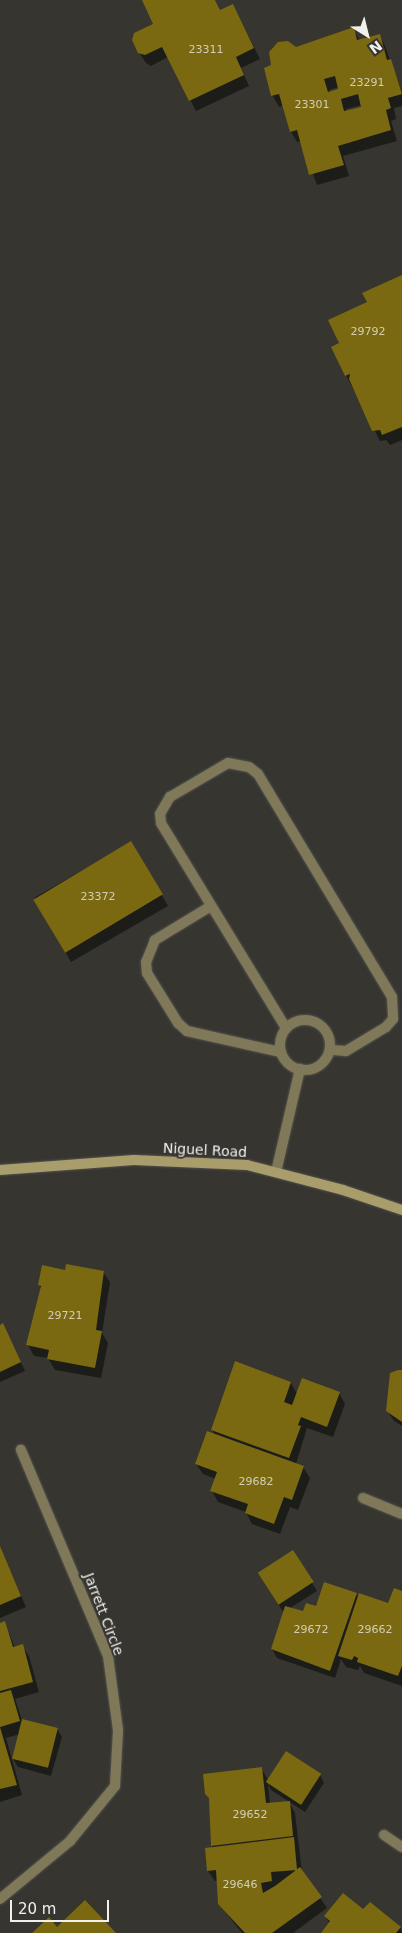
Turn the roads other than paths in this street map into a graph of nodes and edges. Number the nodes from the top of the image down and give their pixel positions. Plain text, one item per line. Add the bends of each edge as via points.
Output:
1 (211, 906) junction
2 (286, 1028) junction
3 (330, 1050) junction
4 (280, 1052) junction
5 (300, 1069) junction
6 (0, 1170) edge
7 (276, 1172) junction
8 (402, 1210) edge
9 (21, 1450) dead end
10 (363, 1498) dead end
11 (402, 1514) edge
12 (384, 1835) dead end
13 (402, 1847) edge
14 (0, 1899) edge

1 - 2 street
1 - 3 street via 161,823 160,814 170,798 228,763 238,764 258,774 392,997 392,1019 386,1027 346,1051
1 - 4 street via 155,940 146,962 147,973 178,1023 187,1031
2 - 3 street via 300,1020 317,1022 328,1034
2 - 4 street via 279,1043
3 - 5 street via 321,1064
4 - 5 street via 290,1065
5 - 7 street
6 - 7 main road, Niguel Road via 134,1160 247,1165
7 - 8 main road, Niguel Road
9 - 14 street, Jarrett Circle via 108,1656 118,1730 115,1786 70,1841
10 - 11 street
12 - 13 street

